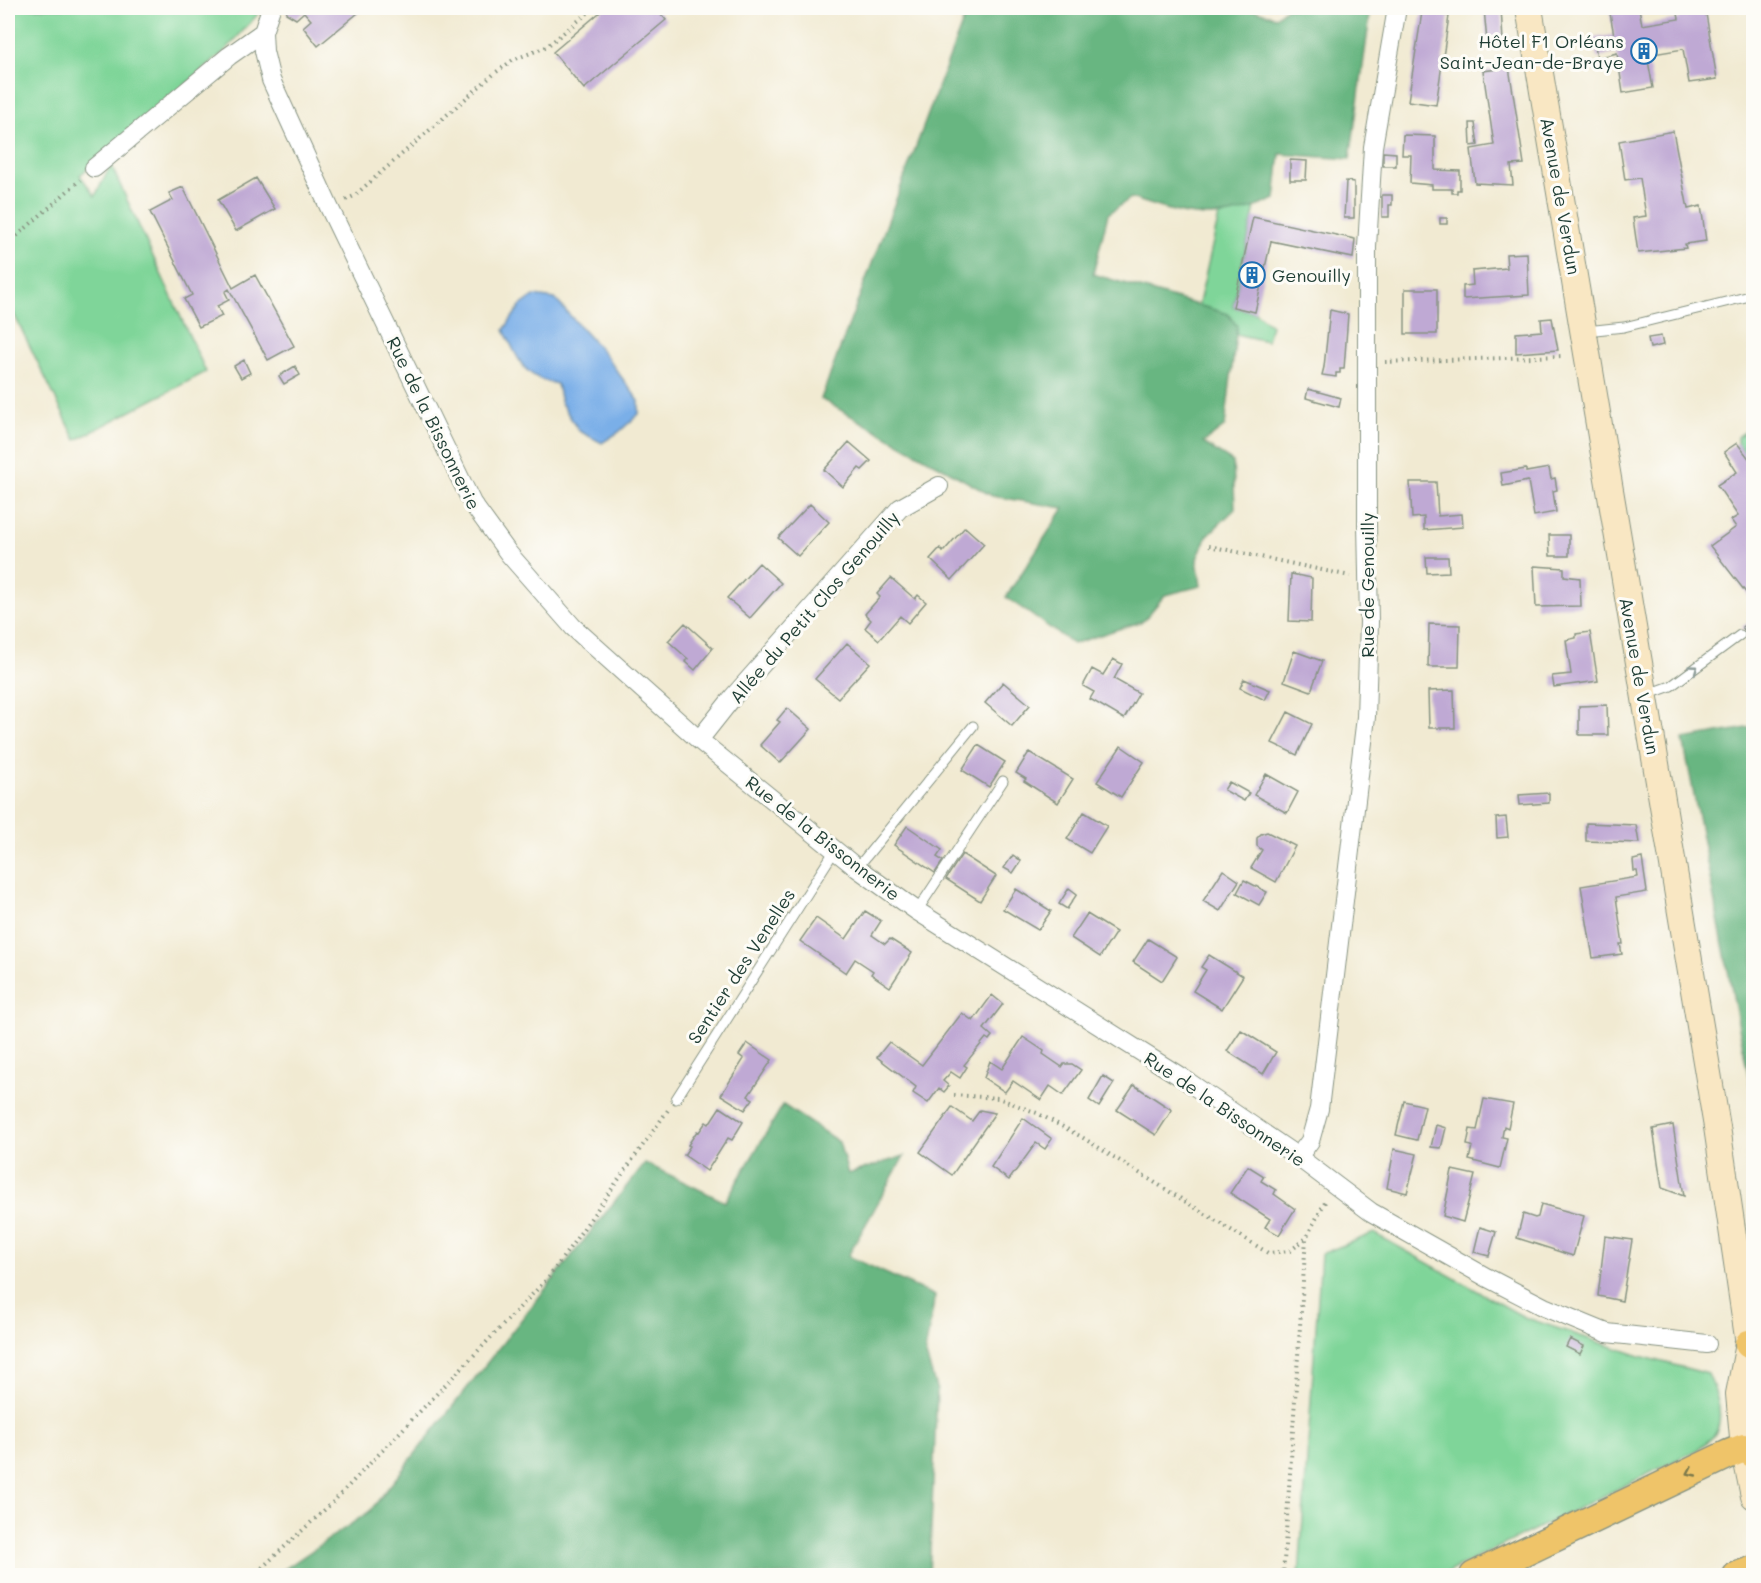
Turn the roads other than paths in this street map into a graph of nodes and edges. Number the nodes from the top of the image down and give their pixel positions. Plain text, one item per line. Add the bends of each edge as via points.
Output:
1 (271, 8) edge
2 (1397, 8) edge
3 (1529, 8) edge
4 (263, 32) junction
5 (94, 168) road end
6 (1754, 295) edge
7 (1586, 343) junction
8 (939, 486) dead end
9 (1740, 635) dead end
10 (1644, 696) junction
11 (972, 726) dead end
12 (699, 740) junction
13 (1003, 781) dead end
14 (835, 850) junction
15 (857, 868) junction
16 (917, 911) junction
17 (676, 1100) road end
18 (1298, 1158) junction
19 (1707, 1344) dead end
20 (1752, 1348) edge
21 (1749, 1451) edge
22 (1754, 1496) edge
23 (1754, 1570) edge
24 (1474, 1575) edge
25 (1737, 1575) edge

1 - 4 street, Rue de la Bissonnerie
2 - 18 street, Rue de Genouilly via 1373,147 1367,247 1366,717 1319,1109 1310,1141
3 - 7 main road, Avenue de Verdun
4 - 5 street
4 - 12 street, Rue de la Bissonnerie via 271,80 472,503 509,554 573,627
6 - 7 lane via 1624,327
7 - 10 main road, Avenue de Verdun
8 - 12 street, Allée du Petit Clos Genouilly via 900,508
10 -> 9 lane via 1671,686
10 - 20 main road, Avenue de Verdun
11 - 15 lane
12 - 14 street, Rue de la Bissonnerie
13 - 16 lane
14 - 15 street, Rue de la Bissonnerie
14 - 17 lane, Sentier des Venelles
15 - 16 street, Rue de la Bissonnerie
16 - 18 street, Rue de la Bissonnerie via 1181,1077
18 - 19 street, Rue de la Bissonnerie via 1371,1212 1544,1307 1607,1333
20 - 21 main road, Avenue de Verdun via 1739,1394
21 - 22 main road, Avenue de Verdun
21 -> 24 highway
23 - 25 highway

